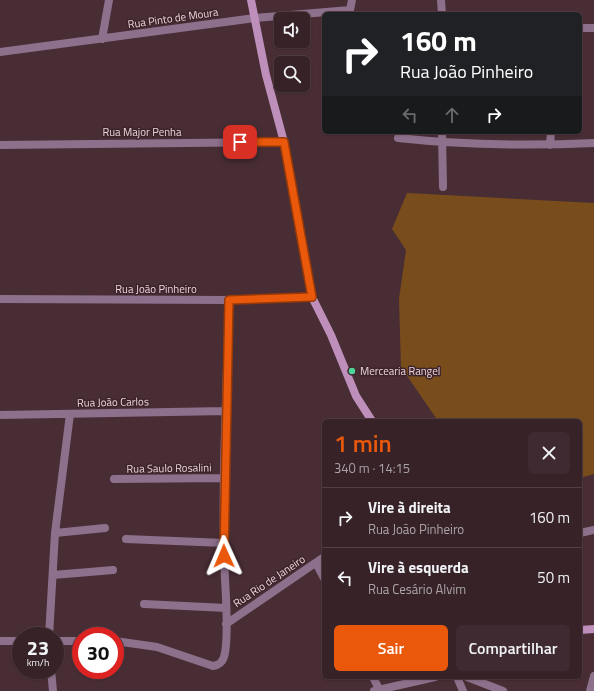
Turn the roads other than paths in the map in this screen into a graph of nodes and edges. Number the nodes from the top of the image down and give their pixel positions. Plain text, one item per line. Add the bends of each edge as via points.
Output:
1 (109, 0) edge
2 (251, 0) edge
3 (352, 0) edge
4 (442, 0) edge
5 (353, 12) edge
6 (442, 12) edge
7 (322, 14) edge
8 (255, 18) junction
9 (582, 28) edge
10 (594, 28) edge
11 (102, 39) junction
12 (0, 52) edge
13 (442, 134) edge
14 (551, 134) edge
15 (398, 138) dead end
16 (284, 142) junction
17 (442, 143) junction
18 (594, 143) edge
19 (0, 145) edge
20 (550, 145) junction
21 (443, 187) dead end
22 (312, 297) junction
23 (0, 299) edge
24 (229, 300) junction
25 (226, 412) junction
26 (70, 414) junction
27 (0, 415) edge
28 (371, 419) edge
29 (224, 478) junction
30 (114, 479) dead end
31 (105, 528) dead end
32 (594, 530) edge
33 (55, 533) junction
34 (582, 533) edge
35 (126, 539) dead end
36 (224, 543) junction
37 (322, 558) edge
38 (316, 563) junction
39 (113, 570) dead end
40 (322, 574) edge
41 (53, 575) junction
42 (144, 604) dead end
43 (226, 608) junction
44 (226, 624) junction
45 (50, 627) edge
46 (594, 629) edge
47 (582, 630) edge
48 (0, 641) edge
49 (12, 641) edge
50 (124, 642) edge
51 (594, 676) edge
52 (52, 679) edge
53 (374, 679) edge
54 (427, 679) edge
55 (458, 679) edge
56 (472, 679) edge
57 (53, 691) edge
58 (378, 691) edge
59 (463, 691) edge
60 (503, 691) edge
61 (590, 691) edge

1 - 11 street
2 - 8 street
3 - 5 street
4 - 6 street
7 - 8 street, Rua Pinto de Moura
8 - 11 street, Rua Pinto de Moura
8 - 16 street via 266,75
9 - 10 street
11 - 12 street, Rua Pinto de Moura
13 - 17 street
14 - 20 street
15 - 17 street
16 - 19 street, Rua Major Penha
16 - 22 street
17 - 20 street
17 - 21 street
18 - 20 street
22 - 24 street, Rua João Pinheiro
22 - 28 street via 356,396
23 - 24 street, Rua João Pinheiro
24 - 25 street
25 - 26 street, Rua João Carlos
25 - 29 street
26 - 27 street, Rua João Carlos
26 - 33 street
29 - 30 street, Rua Saulo Rosalini
29 - 36 street
31 - 33 street
32 - 34 street
33 - 41 street
35 - 36 street
36 - 43 street
37 - 38 street, Rua Rio de Janeiro
38 - 40 street
38 - 44 street, Rua Rio de Janeiro
39 - 41 street
41 - 45 street
42 - 43 street
43 - 44 street
44 - 50 street via 224,655 218,666 158,647
46 - 47 street
48 - 49 street
51 - 61 street
52 - 57 street
53 - 58 street
54 - 58 street
55 - 59 street
56 - 60 street

